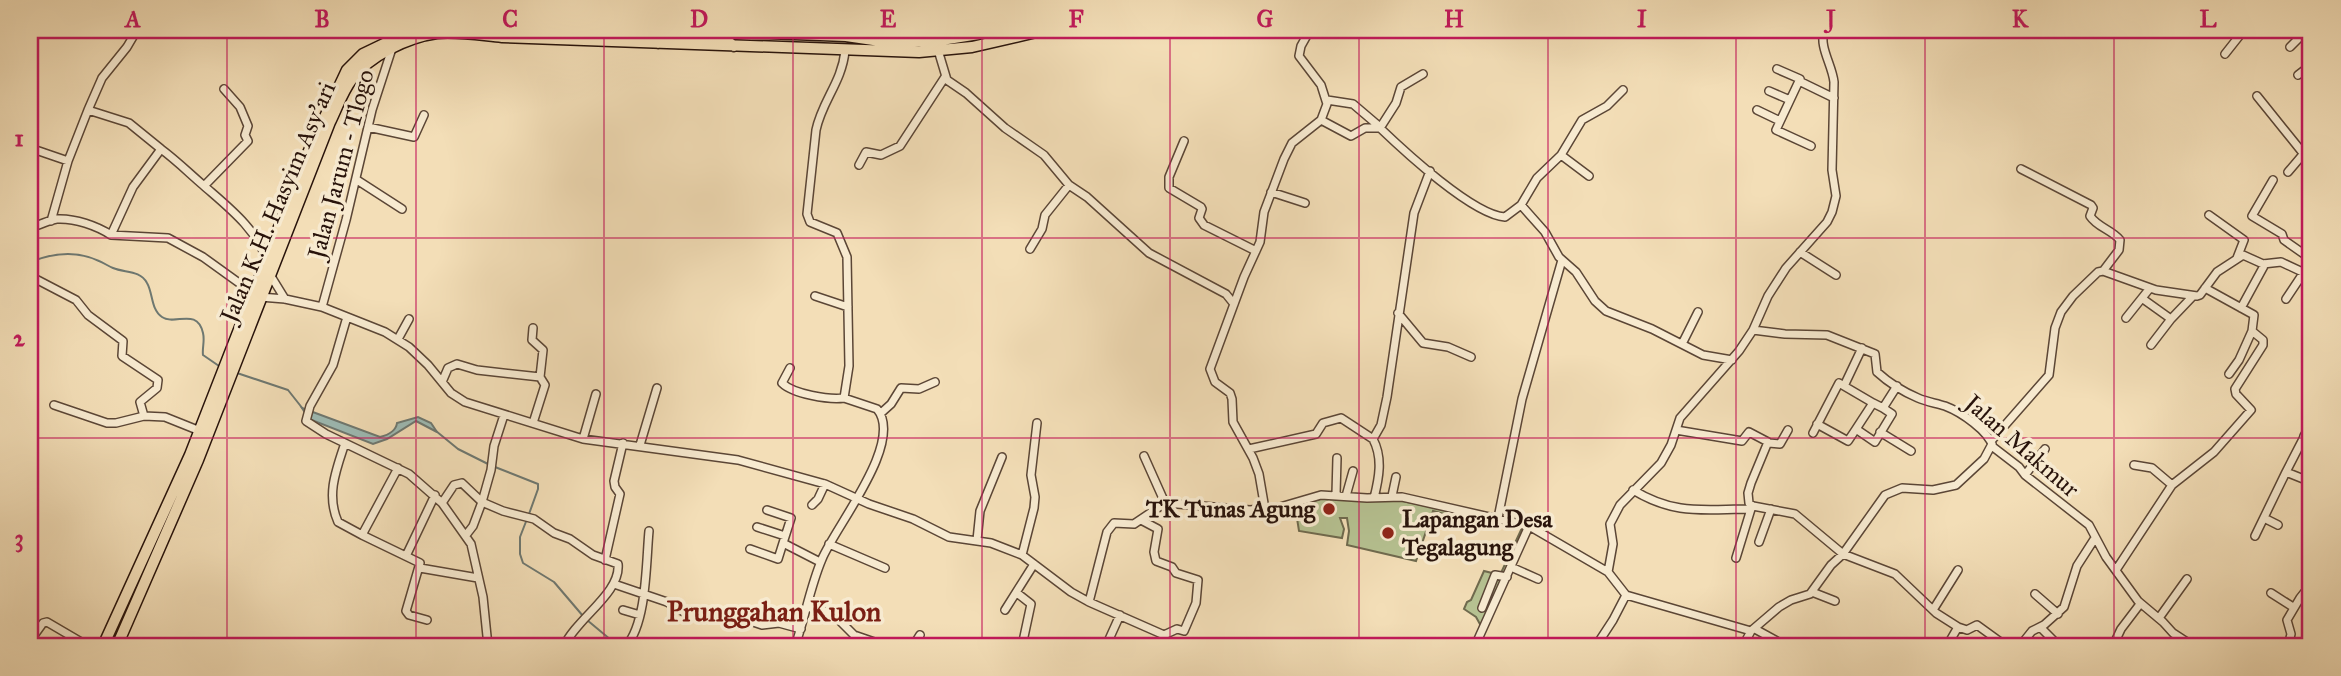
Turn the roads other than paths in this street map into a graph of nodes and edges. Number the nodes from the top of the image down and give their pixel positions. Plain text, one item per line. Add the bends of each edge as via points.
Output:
1 (137, 30) edge
2 (413, 30) edge
3 (598, 30) edge
4 (679, 30) edge
5 (688, 30) edge
6 (1004, 30) edge
7 (1045, 30) edge
8 (1310, 30) edge
9 (1813, 30) edge
10 (2244, 30) edge
11 (2307, 30) edge
12 (397, 33) edge
13 (846, 33) edge
14 (1823, 34) edge
15 (934, 35) edge
16 (656, 44) junction
17 (734, 47) junction
18 (2290, 47) dead end
19 (392, 48) junction
20 (845, 51) junction
21 (938, 52) junction
22 (2225, 54) dead end
23 (2311, 65) edge
24 (1777, 69) dead end
25 (1423, 74) dead end
26 (2298, 75) dead end
27 (945, 77) junction
28 (1799, 81) junction
29 (224, 89) dead end
30 (1623, 90) dead end
31 (1769, 90) dead end
32 (2257, 96) dead end
33 (1834, 98) junction
34 (1327, 100) junction
35 (1790, 100) junction
36 (88, 110) junction
37 (1757, 110) dead end
38 (424, 115) dead end
39 (1321, 120) junction
40 (1780, 121) junction
41 (368, 127) junction
42 (1380, 128) junction
43 (1184, 141) dead end
44 (2311, 145) edge
45 (1811, 146) dead end
46 (30, 148) edge
47 (160, 149) junction
48 (2304, 153) junction
49 (1561, 155) junction
50 (68, 161) junction
51 (2311, 163) edge
52 (859, 165) dead end
53 (2021, 169) dead end
54 (1430, 171) junction
55 (2288, 172) dead end
56 (1589, 176) dead end
57 (357, 180) junction
58 (2273, 180) dead end
59 (1069, 185) junction
60 (204, 186) junction
61 (1270, 192) junction
62 (1305, 203) dead end
63 (1521, 205) junction
64 (402, 209) dead end
65 (2209, 215) dead end
66 (51, 221) junction
67 (31, 227) edge
68 (111, 235) junction
69 (1030, 249) dead end
70 (1255, 251) junction
71 (1800, 252) junction
72 (2237, 259) junction
73 (2311, 259) edge
74 (266, 260) junction
75 (1562, 260) junction
76 (2265, 264) junction
77 (2103, 271) junction
78 (270, 273) junction
79 (2308, 274) edge
80 (1836, 275) dead end
81 (30, 276) edge
82 (2150, 288) junction
83 (2205, 288) junction
84 (256, 296) junction
85 (815, 296) dead end
86 (2193, 296) junction
87 (285, 299) junction
88 (2143, 299) junction
89 (2286, 299) dead end
90 (1234, 304) junction
91 (322, 307) junction
92 (848, 307) junction
93 (2241, 308) junction
94 (1698, 312) dead end
95 (1398, 313) junction
96 (346, 317) junction
97 (2126, 318) dead end
98 (409, 319) dead end
99 (2171, 319) junction
100 (533, 328) dead end
101 (1753, 330) junction
102 (2252, 331) junction
103 (398, 339) junction
104 (1682, 344) junction
105 (2151, 345) dead end
106 (1862, 348) junction
107 (1471, 357) dead end
108 (1732, 360) junction
109 (790, 368) dead end
110 (2229, 374) dead end
111 (540, 377) junction
112 (442, 382) junction
113 (935, 382) dead end
114 (1844, 386) junction
115 (1897, 386) junction
116 (657, 388) dead end
117 (218, 393) junction
118 (595, 398) dead end
119 (844, 398) junction
120 (1873, 403) junction
121 (54, 405) dead end
122 (1883, 408) junction
123 (881, 413) junction
124 (504, 415) junction
125 (144, 416) junction
126 (1037, 423) dead end
127 (533, 424) junction
128 (1817, 424) junction
129 (2311, 424) edge
130 (1856, 429) junction
131 (1676, 430) junction
132 (1788, 430) dead end
133 (200, 431) junction
134 (1880, 432) junction
135 (1813, 433) dead end
136 (2304, 437) junction
137 (583, 439) junction
138 (1373, 439) junction
139 (1992, 442) junction
140 (2311, 442) edge
141 (345, 443) junction
142 (623, 443) junction
143 (1769, 443) junction
144 (640, 445) junction
145 (1249, 449) junction
146 (2045, 449) dead end
147 (1911, 451) dead end
148 (1144, 456) dead end
149 (1002, 457) dead end
150 (1337, 458) dead end
151 (2134, 465) dead end
152 (398, 468) junction
153 (1353, 471) dead end
154 (2311, 471) edge
155 (2286, 472) junction
156 (2025, 475) junction
157 (1396, 477) dead end
158 (2309, 481) edge
159 (825, 484) junction
160 (2172, 485) junction
161 (1633, 490) junction
162 (1336, 494) junction
163 (435, 495) junction
164 (1346, 496) junction
165 (1392, 496) junction
166 (1374, 498) junction
167 (858, 499) junction
168 (482, 502) junction
169 (442, 503) junction
170 (1165, 503) junction
171 (812, 505) dead end
172 (1752, 508) junction
173 (1265, 509) junction
174 (1771, 509) junction
175 (767, 510) dead end
176 (1498, 517) junction
177 (2264, 518) junction
178 (1141, 520) junction
179 (2278, 525) dead end
180 (1529, 526) junction
181 (757, 527) dead end
182 (649, 531) dead end
183 (362, 534) junction
184 (466, 535) junction
185 (2255, 536) dead end
186 (2095, 538) junction
187 (784, 540) junction
188 (977, 541) junction
189 (1759, 542) dead end
190 (829, 544) junction
191 (750, 549) dead end
192 (1843, 554) junction
193 (1022, 555) junction
194 (406, 556) junction
195 (1736, 558) dead end
196 (605, 560) junction
197 (820, 562) junction
198 (153, 563) junction
199 (1034, 564) junction
200 (1511, 567) junction
201 (420, 568) junction
202 (885, 568) dead end
203 (1958, 570) dead end
204 (2116, 570) junction
205 (1608, 572) junction
206 (1507, 577) junction
207 (478, 578) junction
208 (1538, 579) dead end
209 (2187, 579) dead end
210 (614, 584) junction
211 (2311, 584) edge
212 (1812, 592) junction
213 (1017, 593) junction
214 (2271, 593) dead end
215 (643, 594) junction
216 (2035, 594) dead end
217 (1626, 595) junction
218 (1836, 601) dead end
219 (1089, 602) junction
220 (2140, 604) junction
221 (121, 607) junction
222 (807, 607) junction
223 (2293, 607) junction
224 (1482, 608) dead end
225 (623, 610) dead end
226 (1005, 610) dead end
227 (1933, 610) junction
228 (2058, 614) junction
229 (640, 615) junction
230 (1120, 615) junction
231 (2159, 618) junction
232 (427, 620) dead end
233 (1958, 627) junction
234 (2040, 627) junction
235 (124, 629) junction
236 (801, 629) junction
237 (1753, 630) junction
238 (30, 635) edge
239 (920, 635) dead end
240 (88, 646) edge
241 (103, 646) edge
242 (109, 646) edge
243 (117, 646) edge
244 (488, 646) edge
245 (564, 646) edge
246 (626, 646) edge
247 (795, 646) edge
248 (886, 646) edge
249 (913, 646) edge
250 (1022, 646) edge
251 (1106, 646) edge
252 (1475, 646) edge
253 (1596, 646) edge
254 (1743, 646) edge
255 (1786, 646) edge
256 (1947, 646) edge
257 (2006, 646) edge
258 (2020, 646) edge
259 (2059, 646) edge
260 (2113, 646) edge
261 (2193, 646) edge
262 (2288, 646) edge

1 - 36 street via 100,82
2 - 12 highway, Jalan K.H. Hasyim Asy'ari
3 - 16 highway via 667,38
4 - 17 highway via 674,36 725,40
5 - 13 highway
6 - 15 highway
7 - 21 highway, Jalan K.H. Hasyim Asy'ari
8 - 34 street via 1299,56
9 - 14 street
10 - 22 street
11 - 18 street
12 - 19 street, Jalan Jarum - Tlogo
12 - 74 highway, Jalan K.H. Hasyim Asy'ari via 347,70
13 - 15 highway via 894,43
14 - 33 street
15 - 21 street
16 - 17 highway, Jalan K.H. Hasyim Asy'ari
16 - 19 highway, Jalan K.H. Hasyim Asy'ari via 452,33
17 - 20 highway, Jalan K.H. Hasyim Asy'ari
19 - 41 street, Jalan Jarum - Tlogo
19 - 78 highway, Jalan K.H. Hasyim Asy'ari via 360,70 345,91
20 - 21 highway, Jalan K.H. Hasyim Asy'ari
20 - 92 street via 838,83 819,117 807,214 810,222 836,233 842,243 847,257
21 - 27 street
23 - 26 street
24 - 28 street
25 - 42 street via 1401,87
27 - 52 street via 900,146 881,155 866,152
27 - 59 street via 1044,155
28 - 33 street
28 - 35 street
29 - 60 street via 240,107 248,141
30 - 49 street via 1583,120
31 - 35 street
32 - 48 street
33 - 71 street via 1835,203 1827,222
34 - 39 street
34 - 42 street via 1353,104
35 - 40 street
36 - 47 street via 134,126
36 - 50 street
37 - 40 street
38 - 41 street via 414,137
39 - 42 street via 1351,136 1365,128
39 - 61 street via 1292,143
40 - 45 street via 1776,130
41 - 57 street, Jalan Jarum - Tlogo
42 - 54 street
43 - 70 street via 1169,188 1202,209 1199,218 1204,225
44 - 48 street
46 - 50 street
47 - 60 street
47 - 68 street via 133,187
48 - 51 street
48 - 55 street
49 - 56 street
49 - 63 street via 1537,177
50 - 66 street
53 - 77 street via 2091,205 2093,220 2120,240 2119,250
54 - 63 street via 1490,215 1505,217
54 - 95 street via 1414,214
57 - 64 street
57 - 91 street, Jalan Jarum - Tlogo
58 - 73 street via 2252,216
59 - 69 street via 1045,215
59 - 90 street via 1149,253 1226,294
60 - 74 street via 251,232
61 - 62 street
61 - 70 street
63 - 75 street
65 - 72 street via 2244,240
66 - 67 street
66 - 68 street via 72,220
68 - 84 street via 168,238
70 - 90 street
71 - 80 street
71 - 101 street via 1768,296
72 - 76 street via 2245,255
72 - 83 street via 2217,272
74 - 78 street
74 - 84 highway, Jalan K.H. Hasyim Asy'ari
75 - 104 street via 1606,310
75 - 176 street via 1522,399
76 - 79 street via 2281,262
76 - 93 street
77 - 82 street
77 - 139 street via 2061,312 2049,375
78 - 84 highway, Jalan K.H. Hasyim Asy'ari
78 - 87 street
79 - 89 street
81 - 125 street via 76,300 123,341 122,356 158,380 157,388 140,402
82 - 86 street
82 - 88 street
83 - 86 street
83 - 93 street
84 - 87 street
84 - 117 highway, Jalan K.H. Hasyim Asy'ari
85 - 92 street
86 - 99 street
87 - 91 street
88 - 97 street
88 - 99 street
90 - 145 street via 1210,372 1230,393 1233,422
91 - 96 street
92 - 119 street via 849,366
93 - 102 street via 2254,315
94 - 104 street
95 - 107 street via 1426,344 1448,346
95 - 138 street via 1385,407
96 - 103 street
96 - 141 street via 328,376 306,415 307,422
98 - 103 street
99 - 105 street
100 - 111 street via 532,340 544,357
101 - 106 street via 1827,335
101 - 108 street
102 - 110 street
102 - 160 street via 2263,345 2235,389 2250,411 2214,452
103 - 112 street
104 - 108 street via 1703,355
106 - 114 street
106 - 115 street, Jalan Makmur via 1875,354 1877,372
108 - 131 street via 1683,415
109 - 119 street via 782,383 787,388
111 - 112 street via 457,364 448,368
111 - 127 street via 544,388
112 - 124 street via 457,399
113 - 123 street via 919,389 901,387
114 - 120 street
114 - 128 street via 1839,383
115 - 122 street
115 - 139 street, Jalan Makmur via 1952,409
116 - 144 street
117 - 133 highway, Jalan K.H. Hasyim Asy'ari
117 - 198 highway, Jalan K.H. Hasyim Asy'ari via 198,460
118 - 137 street
119 - 123 street
120 - 122 street
120 - 130 street
121 - 125 street via 107,423
122 - 134 street via 1892,414
123 - 167 street via 876,460
124 - 127 street
124 - 168 street
125 - 133 street via 165,417
126 - 193 street via 1031,475 1034,508
127 - 137 street
128 - 130 street via 1848,441
128 - 135 street
129 - 136 street
130 - 134 street via 1875,442
131 - 143 street via 1742,441 1749,432
131 - 161 street via 1661,463
132 - 143 street via 1780,444
133 - 221 highway, Jalan K.H. Hasyim Asy'ari
134 - 147 street
136 - 140 street
136 - 155 street
137 - 142 street
138 - 145 street via 1348,421 1333,418 1316,434
138 - 166 street via 1380,469
139 - 156 street, Jalan Makmur
139 - 192 street via 1984,458 1956,485 1933,490 1902,488 1885,495
141 - 152 street
141 - 183 street via 334,475 333,504 338,522
142 - 144 street
142 - 196 street via 614,481 619,497
143 - 172 street via 1748,493
144 - 159 street via 738,460
145 - 173 street
146 - 156 street
148 - 170 street
149 - 188 street via 980,511
150 - 162 street
151 - 160 street via 2150,467
152 - 163 street
152 - 183 street
153 - 164 street
154 - 158 street
155 - 158 street
155 - 177 street
156 - 186 street, Jalan Makmur via 2089,525
157 - 165 street
159 - 167 street
159 - 171 street
160 - 204 street
161 - 172 street via 1679,510
161 - 205 street via 1610,524 1613,544
162 - 164 street
162 - 173 street
163 - 169 street
163 - 194 street
164 - 166 street
165 - 166 street
165 - 176 street
167 - 188 street via 950,537
167 - 190 street
168 - 169 street via 458,483
168 - 184 street
168 - 196 street via 534,519
169 - 184 street
170 - 173 street
170 - 178 street
172 - 174 street
172 - 195 street
174 - 189 street
174 - 192 street via 1795,514
175 - 187 street via 791,518
176 - 180 street
177 - 179 street
177 - 185 street
178 - 219 street via 1109,527
178 - 230 street via 1158,529 1156,561 1198,580 1196,603 1186,630 1174,629 1164,635
180 - 200 street
180 - 205 street
181 - 187 street
182 - 215 street
183 - 194 street
184 - 207 street
186 - 204 street, Jalan Makmur
186 - 228 street via 2077,566
187 - 191 street via 778,559
187 - 197 street
188 - 193 street
190 - 197 street
190 - 202 street
192 - 212 street
192 - 227 street via 1895,574
193 - 199 street
194 - 201 street via 420,563
196 - 210 street via 618,565
197 - 222 street
198 - 221 highway via 123,615
198 - 235 highway, Jalan K.H. Hasyim Asy'ari
199 - 213 street
199 - 219 street
200 - 206 street
200 - 208 street
201 - 207 street
201 - 232 street via 406,611
203 - 227 street
204 - 220 street, Jalan Makmur
205 - 217 street
206 - 224 street via 1495,575
206 - 252 street
207 - 244 street
209 - 231 street
210 - 215 street
210 - 245 street
211 - 223 street
212 - 218 street
212 - 237 street via 1779,607
213 - 226 street
213 - 250 street via 1031,604
214 - 223 street
215 - 229 street
215 - 236 street via 692,617 710,613
216 - 228 street
217 - 237 street
217 - 253 street
219 - 230 street
220 - 231 street, Jalan Makmur
220 - 260 street
221 - 241 highway, Jalan K.H. Hasyim Asy'ari
222 - 236 street
222 - 248 street via 832,612 854,635
223 - 262 street via 2287,620
225 - 229 street
227 - 233 street
228 - 234 street
229 - 246 street
230 - 251 street
231 - 261 street, Jalan Makmur
233 - 256 street
233 - 257 street via 1967,630 1978,625
234 - 258 street
234 - 259 street
235 - 242 highway via 121,621
235 - 243 highway, Jalan K.H. Hasyim Asy'ari
236 - 247 street
237 - 254 street
237 - 255 street
238 - 240 street via 47,622
239 - 249 street

